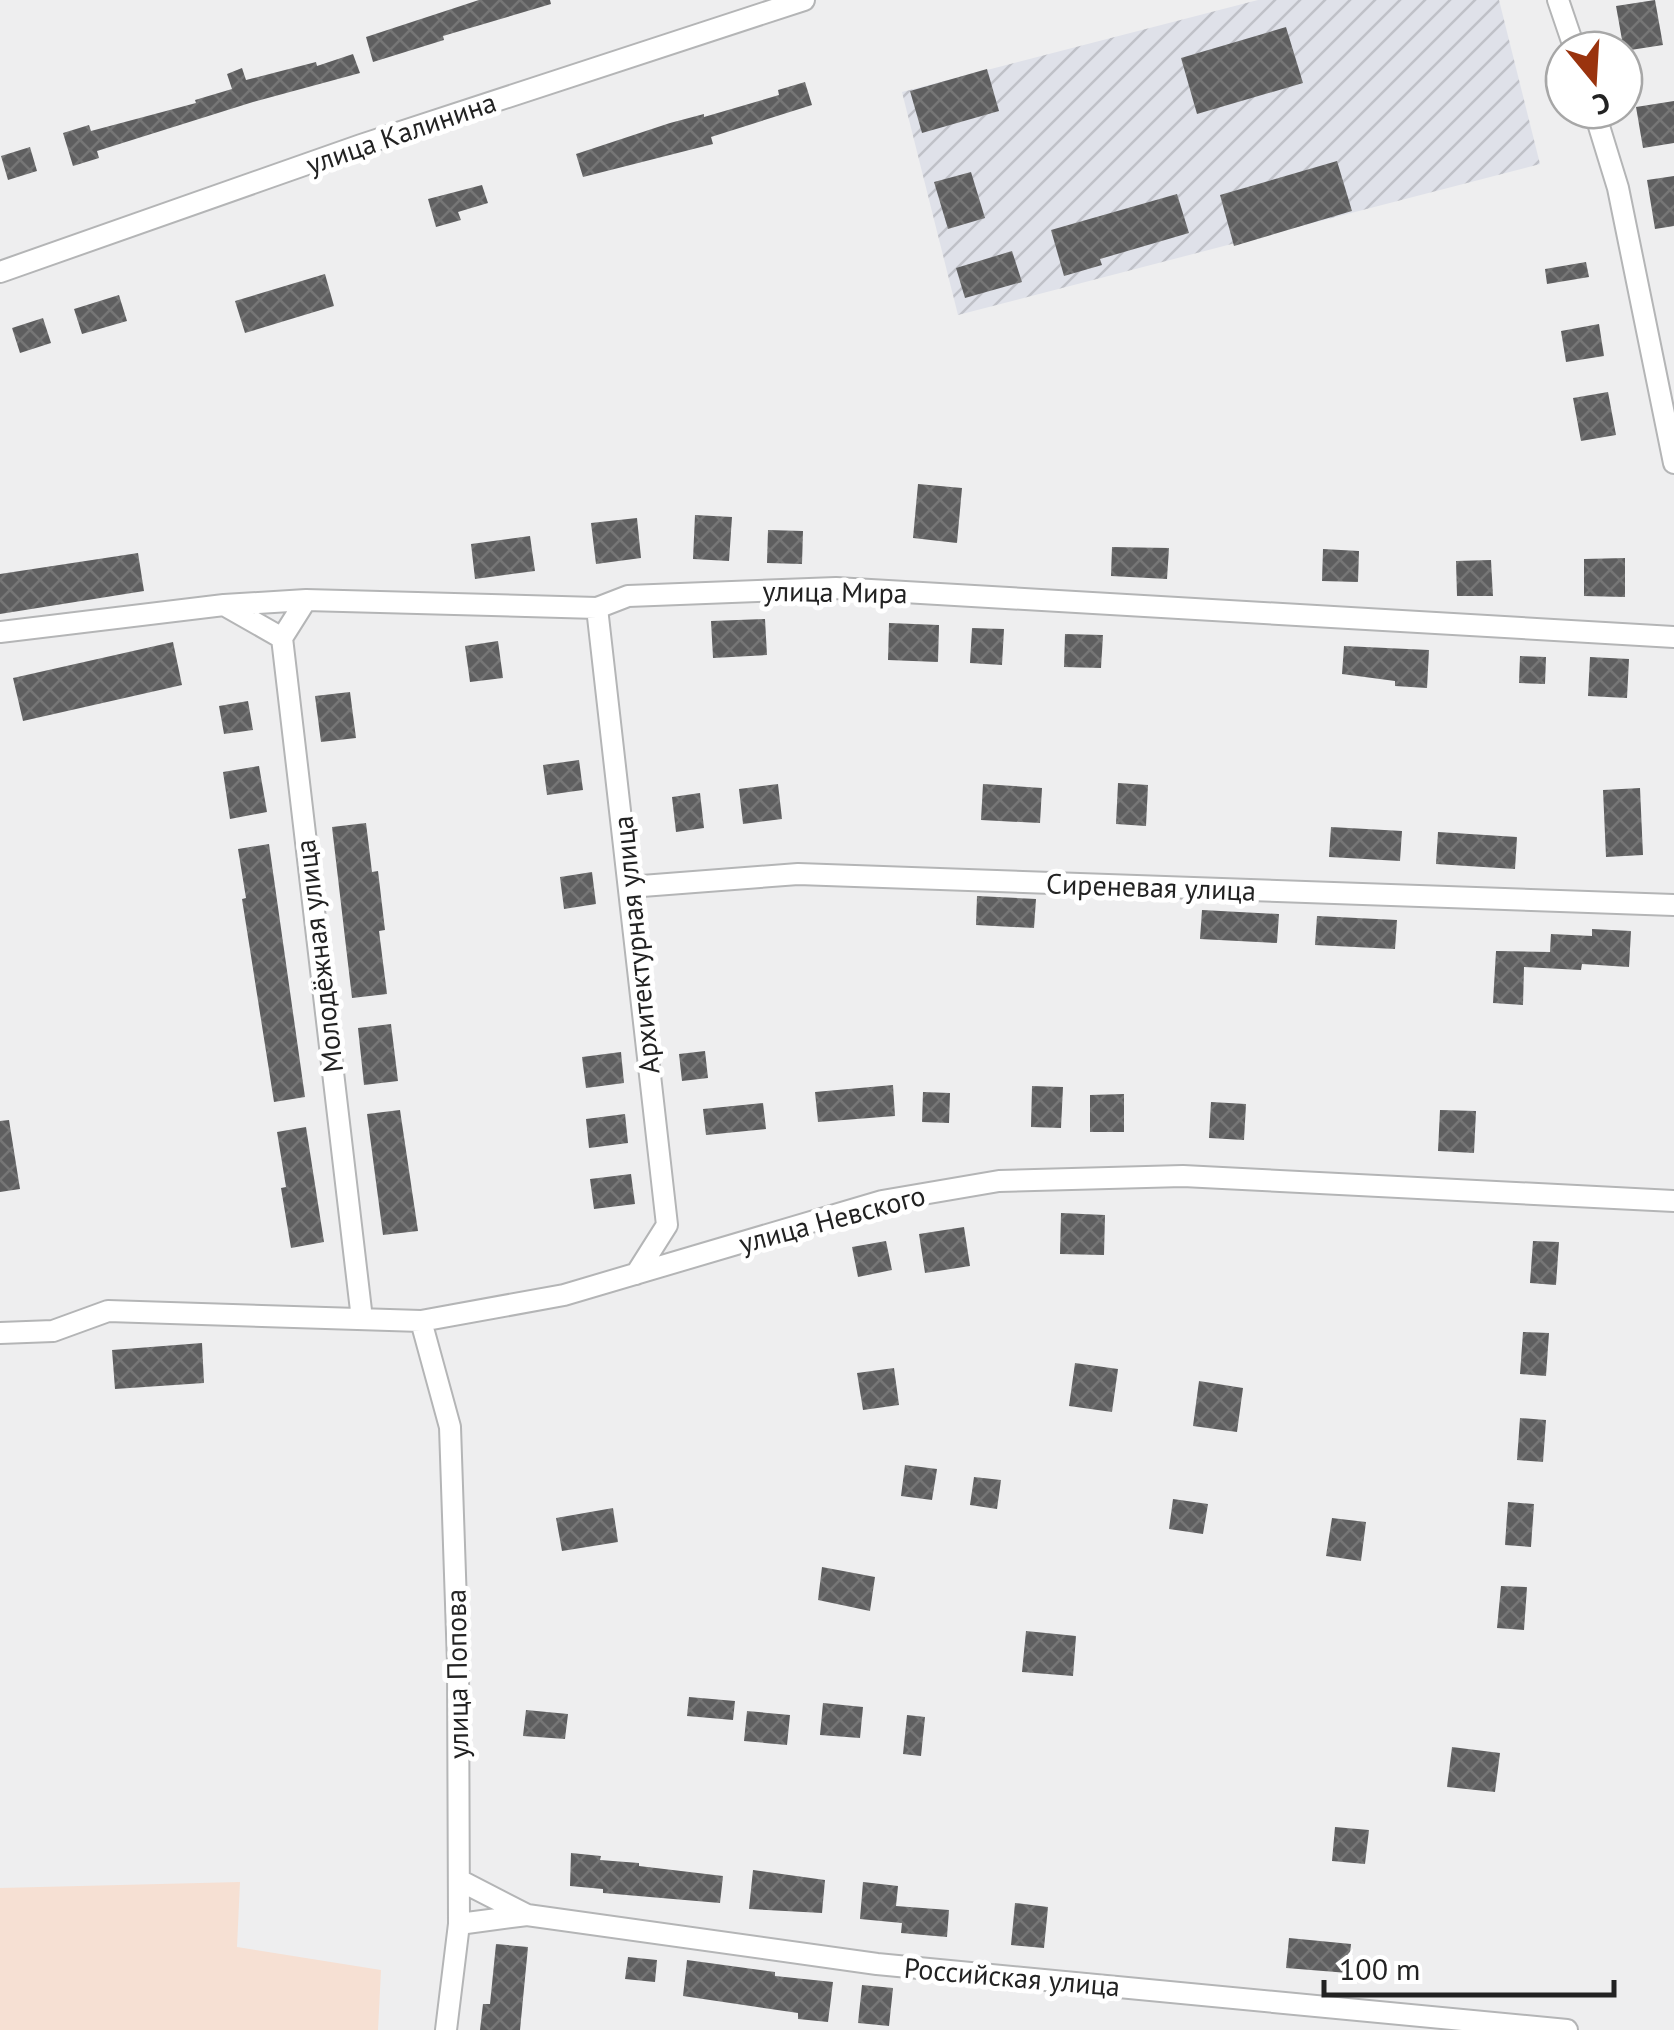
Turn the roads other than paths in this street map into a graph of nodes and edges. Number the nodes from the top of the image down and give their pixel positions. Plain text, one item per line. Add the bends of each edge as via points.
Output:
1 (804, 0) edge
2 (1558, 0) edge
3 (1568, 30) edge
4 (1600, 130) edge
5 (0, 272) edge
6 (1674, 463) edge
7 (306, 600) junction
8 (224, 605) junction
9 (598, 608) junction
10 (0, 632) edge
11 (1674, 636) edge
12 (282, 638) junction
13 (629, 886) junction
14 (1674, 905) edge
15 (1674, 1200) edge
16 (636, 1274) junction
17 (362, 1319) junction
18 (421, 1321) junction
19 (0, 1333) edge
20 (459, 1880) junction
21 (527, 1915) junction
22 (459, 1924) junction
23 (446, 2030) edge
24 (1567, 2030) edge

1 - 5 street, улица Калинина
2 - 3 street
4 - 6 street
7 - 8 street, улица Мира
7 - 9 street, улица Мира
7 - 12 street
8 - 10 street, улица Мира
8 - 12 street
9 - 11 street, улица Мира via 628,596 836,588
9 - 13 street, Архитектурная улица
12 - 17 street, Молодёжная улица
13 - 14 street, Сиреневая улица via 798,874
13 - 16 street, Архитектурная улица via 667,1224
15 - 16 street, улица Невского via 1183,1176 999,1181 882,1201
16 - 18 street, улица Невского via 564,1295
17 - 18 street, улица Невского
17 - 19 street, улица Невского via 108,1312 54,1331
18 - 20 street, улица Попова via 450,1427
20 - 21 street
20 - 22 street, улица Попова
21 - 22 street, Российская улица
21 - 24 street, Российская улица via 876,1964
22 - 23 street, улица Попова

